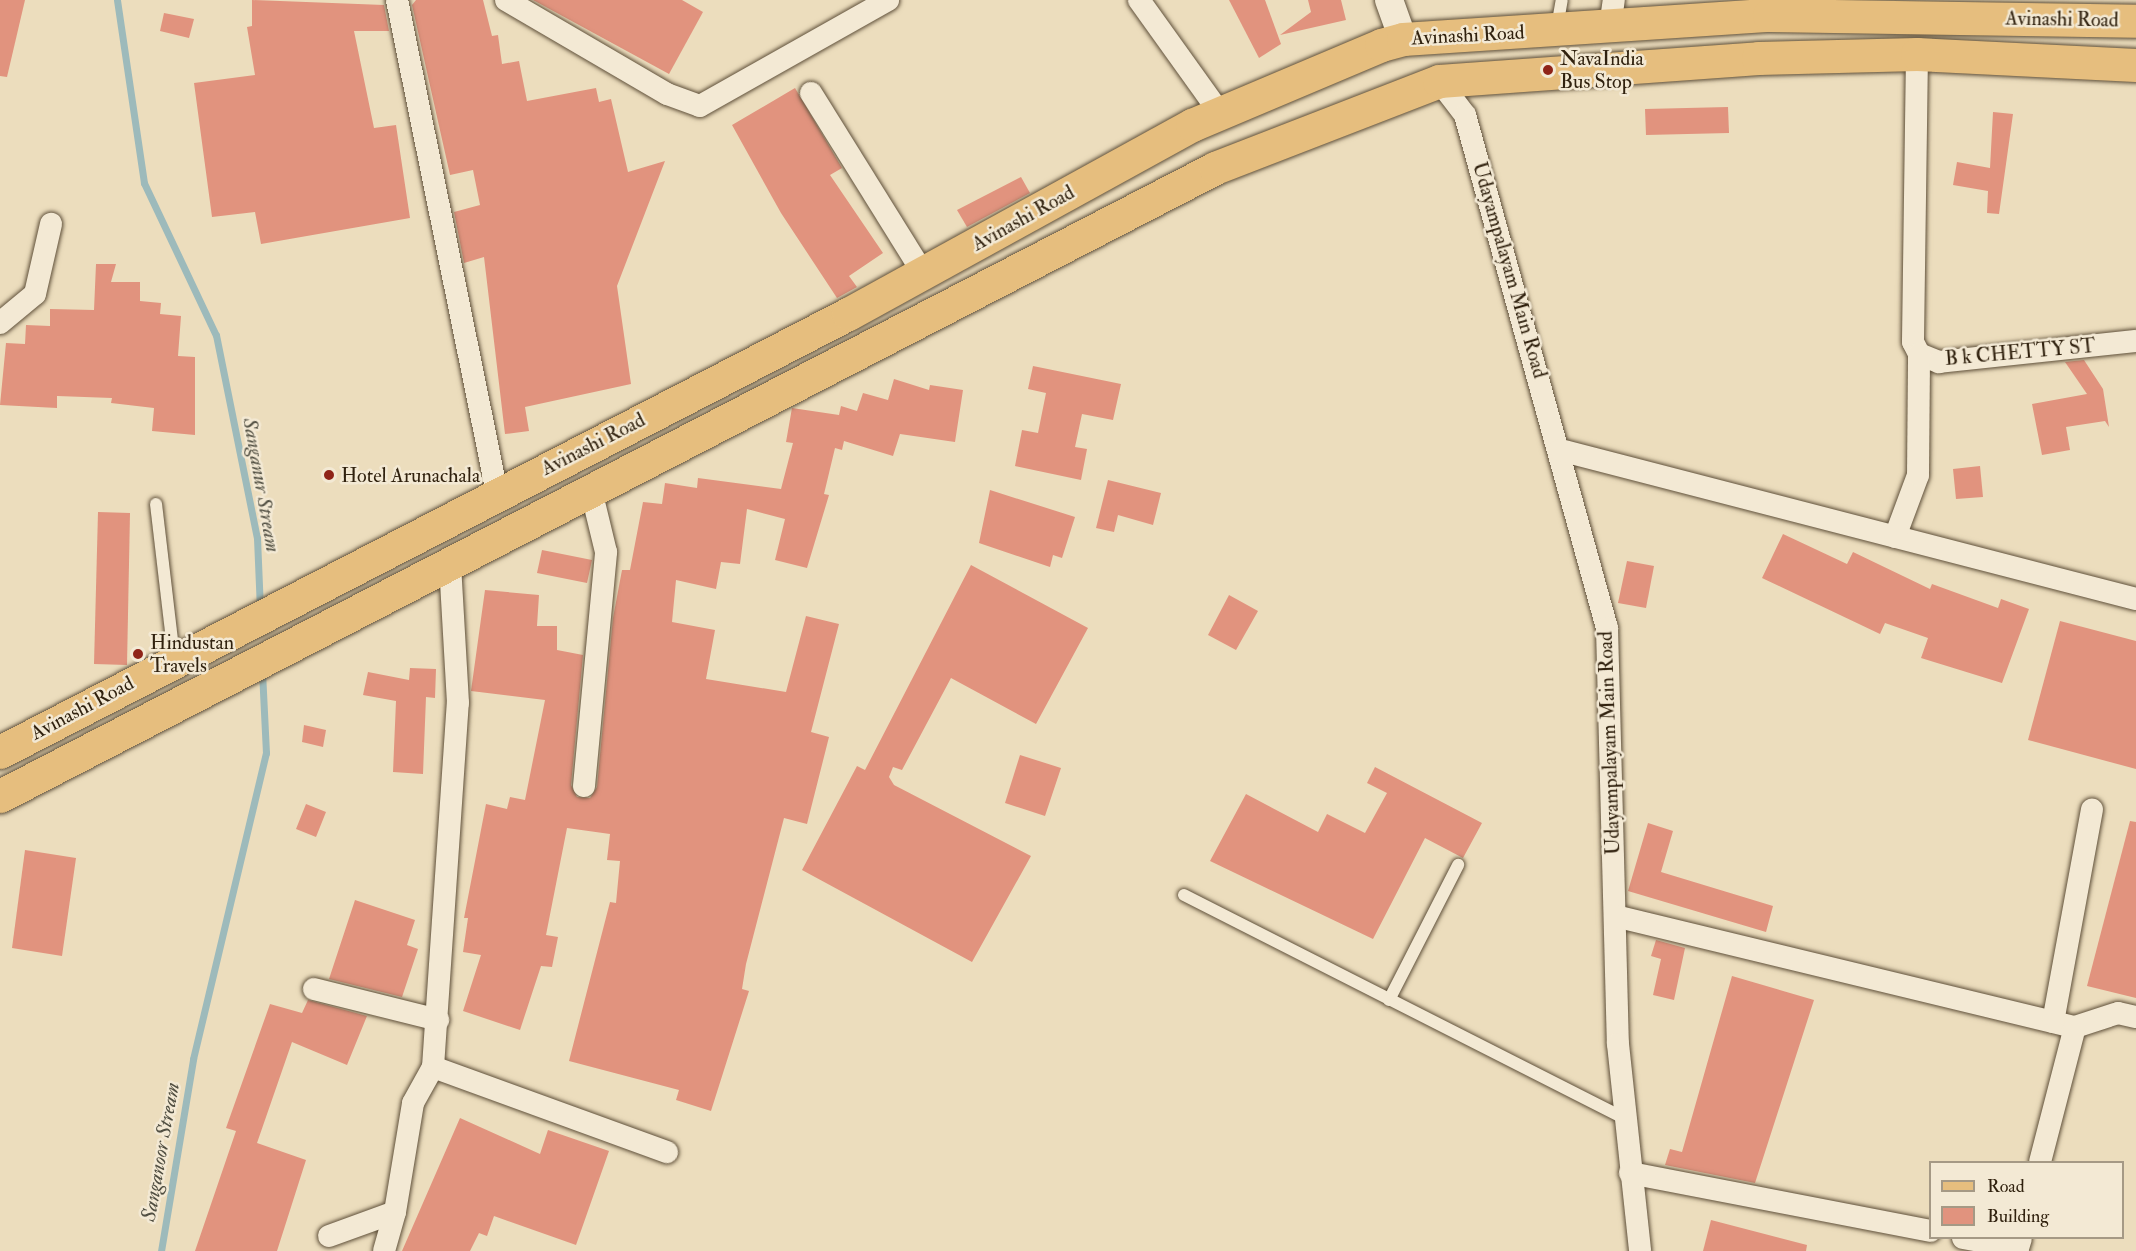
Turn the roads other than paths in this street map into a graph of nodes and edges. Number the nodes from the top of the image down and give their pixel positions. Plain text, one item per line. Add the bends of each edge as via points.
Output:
1 (397, 0) edge
2 (506, 0) edge
3 (888, 0) edge
4 (1139, 0) edge
5 (1389, 0) edge
6 (1904, 8) edge
7 (1679, 11) edge
8 (1612, 13) edge
9 (2128, 14) edge
10 (1559, 15) edge
11 (1403, 39) junction
12 (1917, 54) junction
13 (2136, 66) edge
14 (1439, 81) junction
15 (812, 93) dead end
16 (1220, 113) junction
17 (51, 224) dead end
18 (923, 273) junction
19 (0, 323) edge
20 (2136, 341) edge
21 (1919, 354) junction
22 (1560, 450) junction
23 (591, 490) junction
24 (497, 493) junction
25 (156, 504) dead end
26 (1895, 537) junction
27 (450, 564) junction
28 (2136, 599) edge
29 (174, 659) junction
30 (0, 752) edge
31 (584, 786) dead end
32 (0, 796) edge
33 (2091, 810) dead end
34 (1458, 865) dead end
35 (1184, 895) dead end
36 (1615, 916) junction
37 (314, 989) dead end
38 (1389, 1000) junction
39 (2136, 1017) edge
40 (438, 1020) junction
41 (2064, 1025) junction
42 (434, 1067) junction
43 (1625, 1119) junction
44 (667, 1152) dead end
45 (2040, 1161) edge
46 (1630, 1173) junction
47 (395, 1212) junction
48 (1929, 1231) edge
49 (329, 1236) dead end
50 (1970, 1239) edge
51 (2023, 1246) edge
52 (384, 1251) edge
53 (1640, 1251) edge

1 - 24 street
2 - 3 street via 667,94 700,106
4 - 16 street
5 - 11 street
6 - 7 main road, Avinashi Road via 1769,15
6 - 9 main road, Avinashi Road
7 - 8 main road, Avinashi Road
8 - 10 main road, Avinashi Road
10 - 11 main road, Avinashi Road
11 - 16 main road, Avinashi Road
12 - 13 main road, Avinashi Road
12 - 14 main road, Avinashi Road via 1736,59
12 - 21 street, B k CHETTY ST via 1913,342
14 - 22 street, Udayampalayam Main Road via 1465,115
14 - 23 main road, Avinashi Road via 1215,168
15 - 18 street
16 - 18 main road, Avinashi Road
17 - 19 street via 35,294
18 - 24 main road, Avinashi Road
20 - 21 street, B k CHETTY ST via 1939,362
21 - 26 street via 1917,474
22 - 26 street
22 - 36 street, Udayampalayam Main Road via 1607,628
23 - 27 main road, Avinashi Road
23 - 31 street via 606,552
24 - 29 main road, Avinashi Road
25 - 29 lane
26 - 28 street
27 - 32 main road, Avinashi Road
27 - 40 street via 458,703
29 - 30 main road, Avinashi Road
33 - 41 street
34 - 38 lane
35 - 38 lane
36 - 41 street
36 - 43 street, Udayampalayam Main Road
37 - 40 street
38 - 43 lane
39 - 41 street via 2118,1013
40 - 42 street
41 - 45 street
42 - 44 street
42 - 47 street via 413,1102
43 - 46 street, Udayampalayam Main Road
46 - 48 street
46 - 53 street, Udayampalayam Main Road
47 - 49 street
47 - 52 street
50 - 51 street

